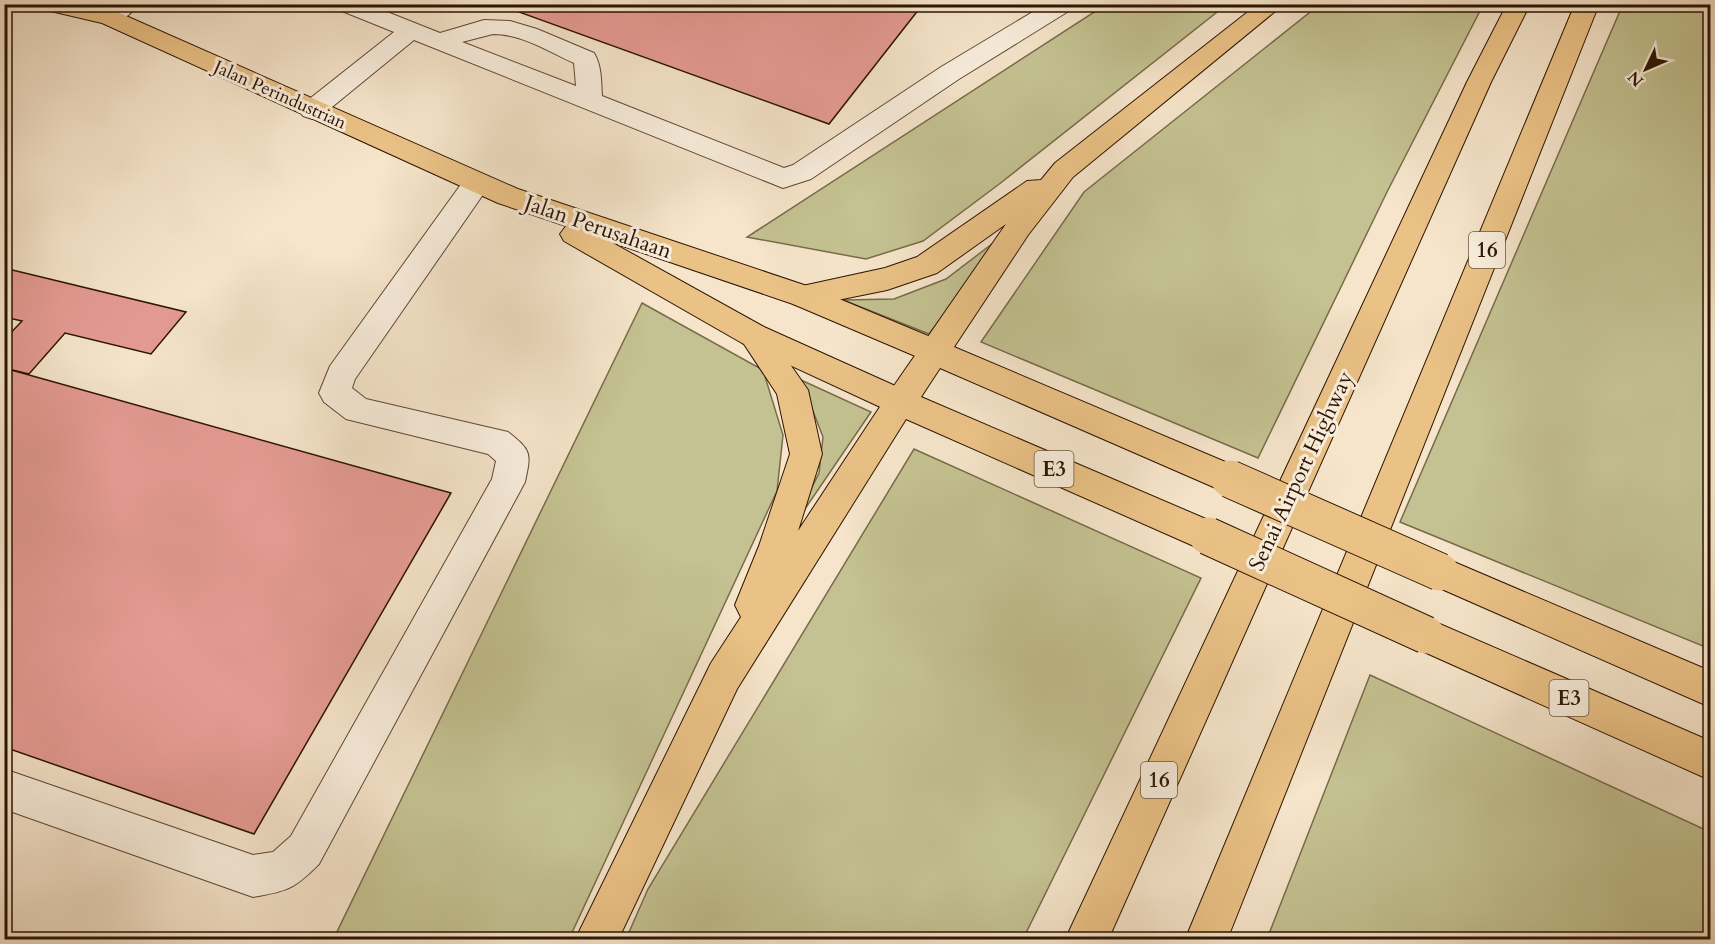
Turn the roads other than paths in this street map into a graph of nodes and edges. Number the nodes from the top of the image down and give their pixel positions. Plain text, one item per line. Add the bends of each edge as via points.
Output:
1 (50, 4) edge
2 (345, 4) edge
3 (1064, 4) edge
4 (1274, 4) edge
5 (1519, 4) edge
6 (1587, 4) edge
7 (118, 11) edge
8 (409, 32) junction
9 (441, 42) junction
10 (589, 100) junction
11 (312, 110) junction
12 (1064, 170) junction
13 (477, 183) junction
14 (508, 196) junction
15 (803, 296) junction
16 (753, 335) junction
17 (934, 352) junction
18 (900, 402) junction
19 (724, 676) junction
20 (1710, 688) edge
21 (1710, 761) edge
22 (4, 789) edge
23 (597, 939) edge
24 (1086, 939) edge
25 (1206, 939) edge

1 - 7 main road, Jalan Perindustrian
2 - 8 lane
3 - 10 lane via 950,73 802,172 783,178
4 - 12 main road
5 - 24 main road, Senai Airport Highway / 16
6 - 25 main road, 16
7 - 11 main road, Jalan Perindustrian
8 - 9 lane
8 - 11 lane
9 - 10 lane
9 - 10 lane via 475,30 508,27 585,59
11 - 13 main road, Jalan Perindustrian
12 - 15 main road via 927,265 887,279
12 - 17 main road via 1018,228
13 - 14 main road, Jalan Perindustrian
13 - 22 lane via 341,375 335,393 357,410 497,442 514,456 508,482 305,850 283,871 253,876
14 - 15 main road, Jalan Perusahaan
14 - 16 main road, Jalan Perusahaan
15 - 17 main road, Jalan Perusahaan
16 - 18 main road, Jalan Perusahaan
16 - 19 main road via 792,390 806,454 776,546
17 - 18 main road
17 - 20 main road, Jalan Perusahaan, bridge
18 - 19 main road
18 - 21 main road, E3, bridge
19 - 23 main road

